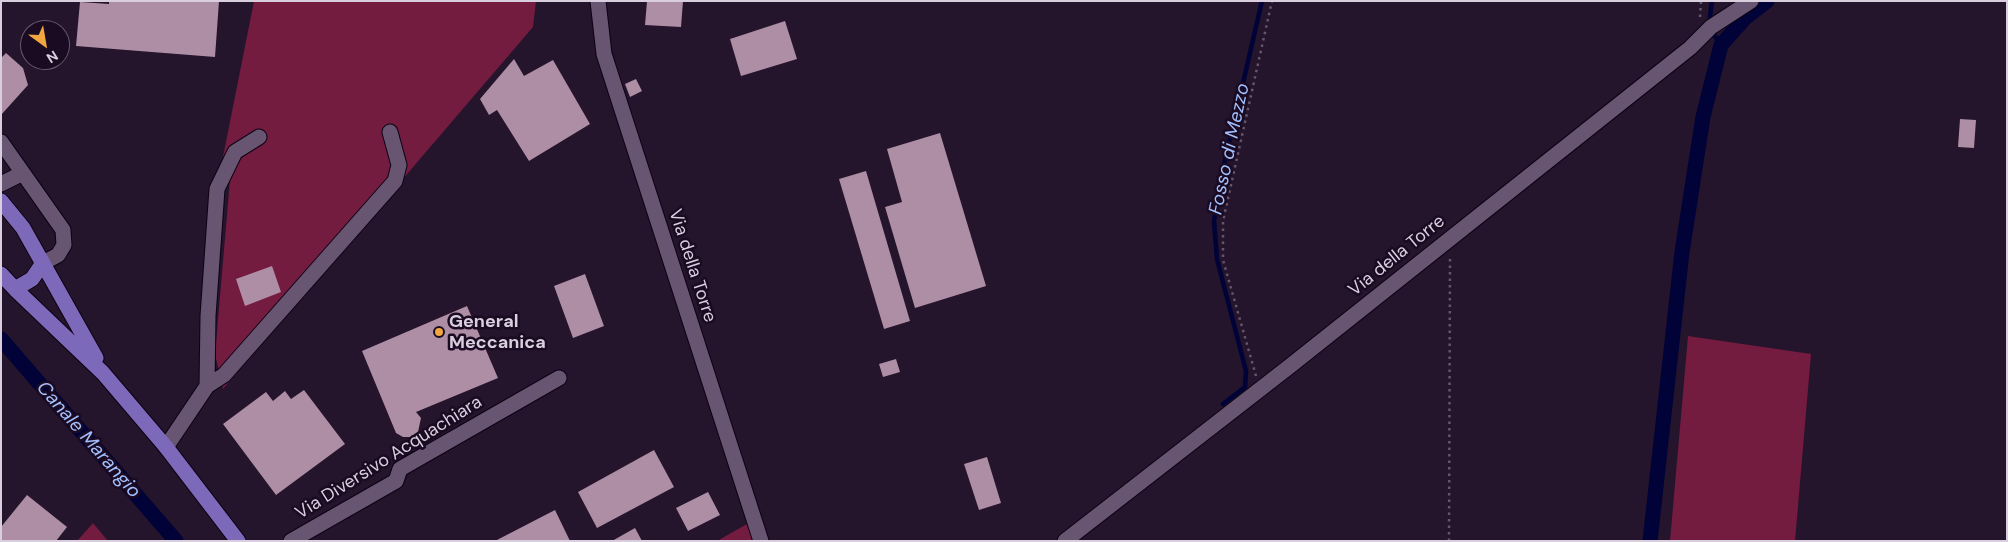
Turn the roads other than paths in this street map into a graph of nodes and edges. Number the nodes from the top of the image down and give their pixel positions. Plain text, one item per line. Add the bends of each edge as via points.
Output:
1 (598, 1) edge
2 (1751, 1) edge
3 (390, 132) dead end
4 (259, 138) dead end
5 (1, 142) edge
6 (23, 173) junction
7 (1, 184) edge
8 (1, 202) edge
9 (44, 263) junction
10 (7, 283) edge
11 (103, 373) junction
12 (559, 378) dead end
13 (207, 386) junction
14 (166, 447) junction
15 (238, 541) edge
16 (291, 541) edge
17 (761, 541) edge
18 (1065, 541) edge

1 - 17 street, Via della Torre via 604,54
2 - 18 street, Via della Torre via 1710,28 1690,48
3 - 13 street via 399,165 395,181 224,375
4 - 13 street via 235,152 217,189 208,316
5 - 6 street
6 - 7 street
6 - 9 street via 62,230 64,245 58,255
8 - 9 main road via 23,228
9 - 10 main road via 32,279
9 - 11 main road
10 - 11 main road
11 - 14 main road
12 - 16 street, Via Diversivo Acquachiara via 400,469 396,481
13 - 14 street
14 - 15 main road

